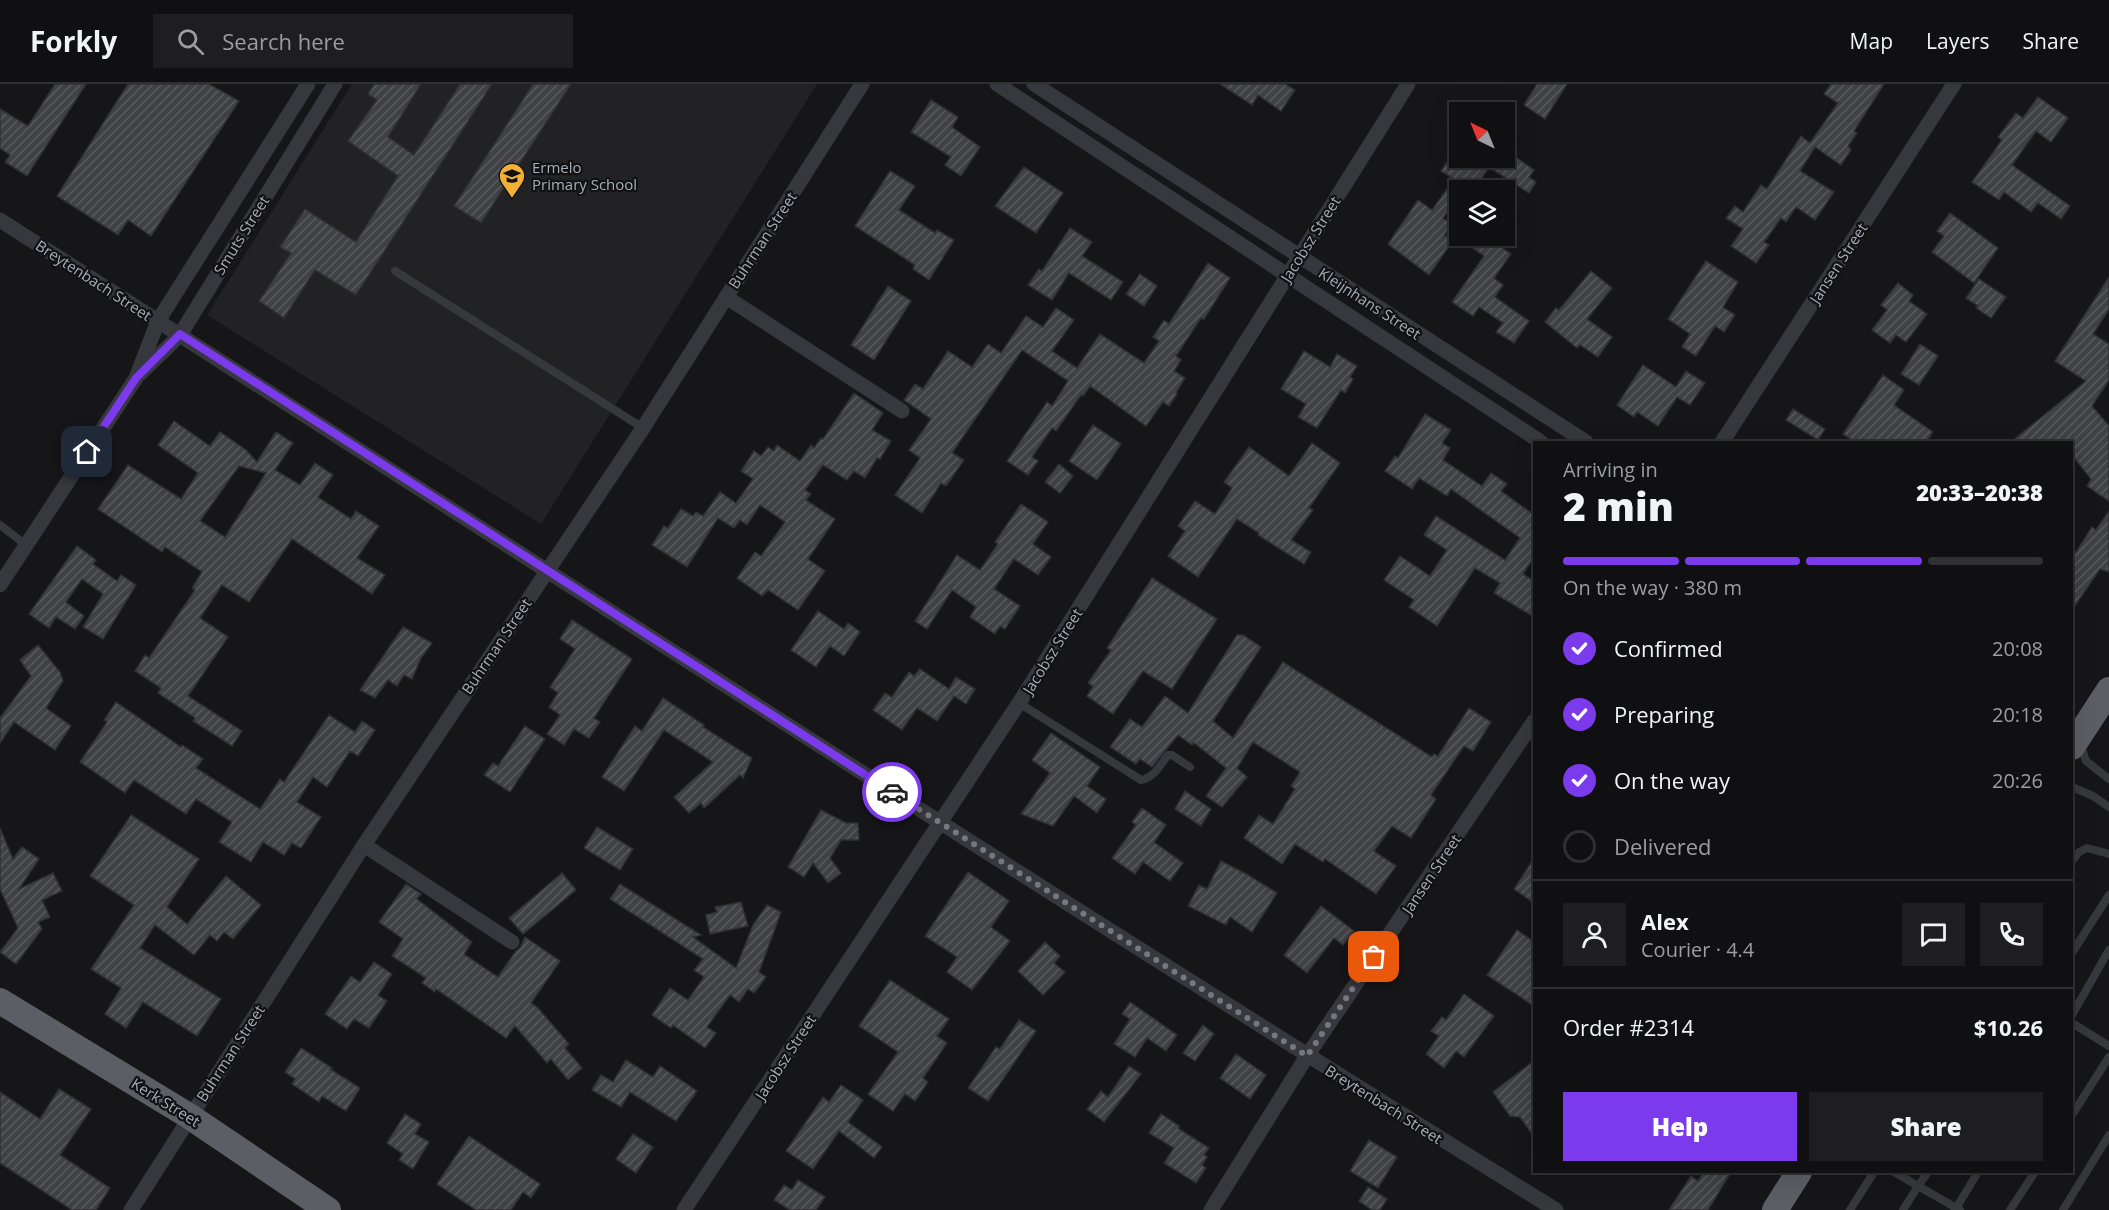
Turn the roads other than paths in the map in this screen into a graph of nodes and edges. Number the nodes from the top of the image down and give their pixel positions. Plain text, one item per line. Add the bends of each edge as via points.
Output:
1 (308, 84) edge
2 (335, 84) edge
3 (862, 84) edge
4 (997, 84) edge
5 (1034, 84) edge
6 (1408, 84) edge
7 (1954, 84) edge
8 (0, 220) edge
9 (1299, 256) junction
10 (395, 271) dead end
11 (1287, 276) junction
12 (726, 297) junction
13 (158, 321) junction
14 (180, 334) junction
15 (136, 378) junction
16 (902, 411) dead end
17 (643, 428) junction
18 (1539, 441) edge
19 (1584, 441) edge
20 (1723, 441) edge
21 (0, 525) edge
22 (26, 545) junction
23 (546, 570) junction
24 (0, 585) edge
25 (2109, 690) edge
26 (1019, 703) junction
27 (1533, 722) edge
28 (2074, 741) edge
29 (1190, 767) dead end
30 (2109, 779) edge
31 (2073, 788) edge
32 (2109, 807) edge
33 (939, 822) junction
34 (364, 844) junction
35 (2109, 854) edge
36 (2073, 860) edge
37 (2109, 895) edge
38 (512, 942) dead end
39 (2109, 950) edge
40 (2073, 951) edge
41 (0, 1000) edge
42 (2073, 1013) edge
43 (2073, 1024) edge
44 (2109, 1046) edge
45 (1307, 1056) junction
46 (2109, 1057) edge
47 (2073, 1113) edge
48 (189, 1116) junction
49 (2109, 1135) edge
50 (1798, 1173) edge
51 (1873, 1173) edge
52 (1896, 1173) edge
53 (1927, 1173) edge
54 (1977, 1173) edge
55 (2034, 1173) edge
56 (1918, 1186) junction
57 (1957, 1209) edge
58 (131, 1210) edge
59 (328, 1210) edge
60 (684, 1210) edge
61 (1211, 1210) edge
62 (1556, 1210) edge
63 (1775, 1210) edge
64 (1850, 1210) edge
65 (1903, 1210) edge
66 (2010, 1210) edge
67 (2063, 1210) edge

1 - 13 street, Smuts Street
2 - 14 street, Smuts Street
3 - 12 street, Buhrman Street
4 - 11 street, Kleijnhans Street
5 - 9 street, Kleijnhans Street
6 - 9 street, Jacobsz Street
7 - 20 street, Jansen Street
8 - 13 street, Breytenbach Street
9 - 11 street, Jacobsz Street
9 - 19 street, Kleijnhans Street
10 - 17 lane
11 - 18 street, Kleijnhans Street
11 - 26 street, Jacobsz Street
12 - 16 street
12 - 17 street, Buhrman Street
13 - 14 street, Breytenbach Street
13 - 15 street, Smuts Street
14 - 15 street, Smuts Street
14 - 23 street, Breytenbach Street
15 - 22 street, Smuts Street
17 - 23 street, Buhrman Street
21 - 22 lane
22 - 24 street, Smuts Street
23 - 33 street, Breytenbach Street
23 - 34 street, Buhrman Street
25 - 28 highway
26 - 29 lane via 1141,780 1153,774 1168,755
26 - 33 street, Jacobsz Street
27 - 45 street, Jansen Street
28 - 30 lane via 2086,761
31 - 32 lane
33 - 45 street, Breytenbach Street
33 - 60 street, Jacobsz Street
34 - 38 street
34 - 48 street, Buhrman Street
35 - 36 lane via 2087,848
37 - 40 lane
39 - 42 lane
41 - 48 highway, Kerk Street
43 - 44 lane
45 - 61 street, Jansen Street
45 - 62 street, Breytenbach Street
46 - 47 lane
48 - 58 street, Buhrman Street
48 - 59 highway, Kerk Street
49 - 67 lane
50 - 63 highway
51 - 64 lane
52 - 56 lane
53 - 56 lane
54 - 57 lane
55 - 66 lane
56 - 57 lane
56 - 65 lane

